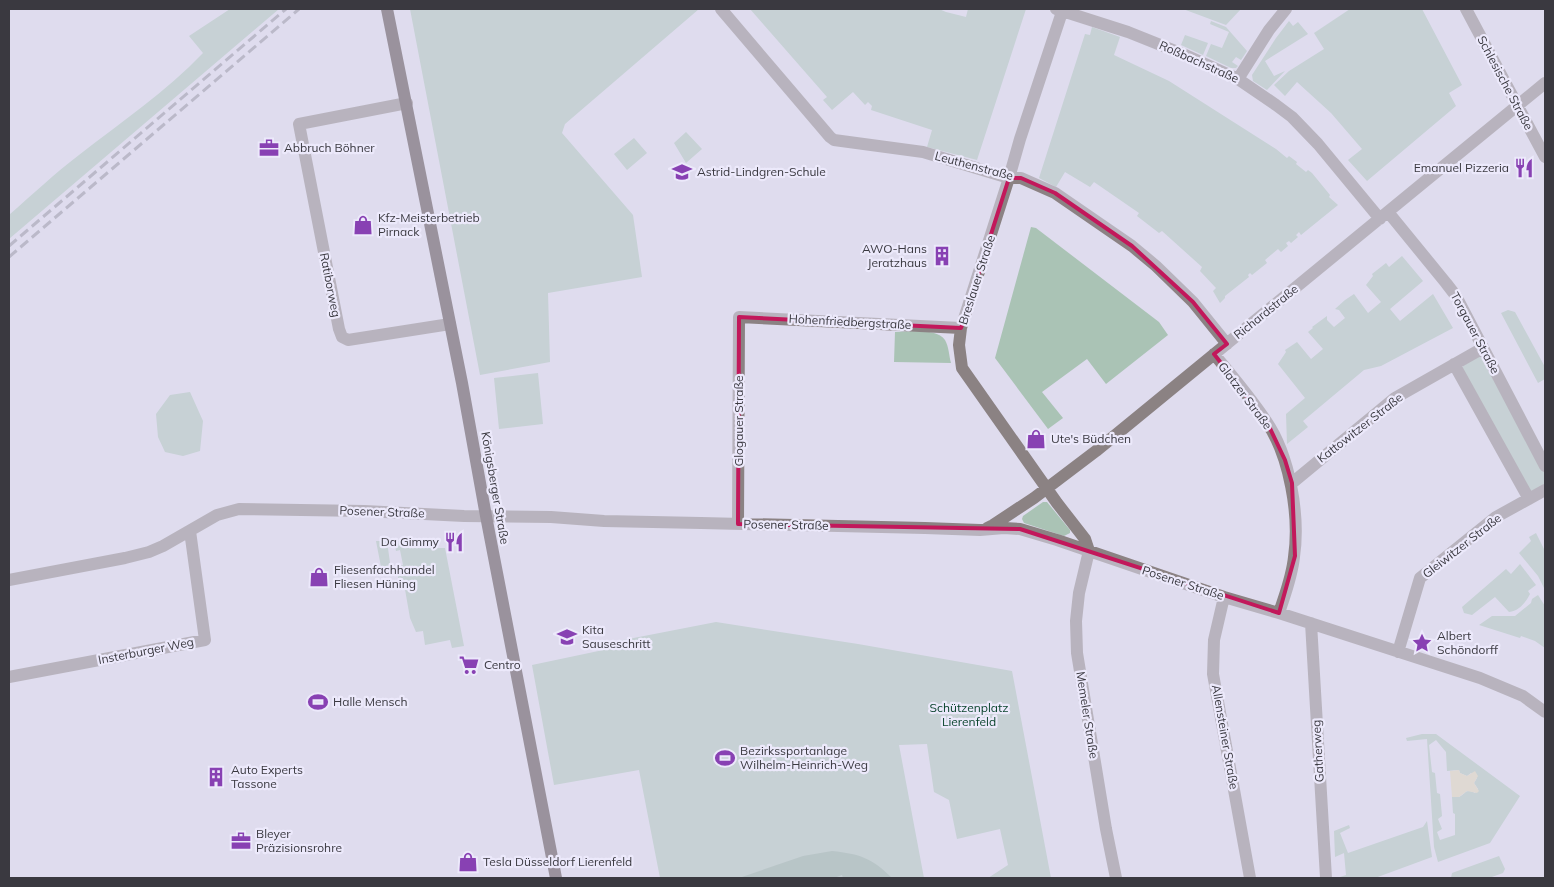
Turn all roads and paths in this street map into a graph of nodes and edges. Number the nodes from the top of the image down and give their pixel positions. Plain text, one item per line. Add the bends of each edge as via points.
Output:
1 (387, 9) edge
2 (722, 9) edge
3 (1061, 9) edge
4 (1286, 9) edge
5 (1466, 9) edge
6 (1238, 79) junction
7 (1545, 83) edge
8 (407, 103) junction
9 (1517, 106) junction
10 (1545, 157) edge
11 (1010, 178) junction
12 (1384, 215) junction
13 (739, 317) joint
14 (450, 324) junction
15 (961, 328) junction
16 (1227, 344) junction
17 (1484, 348) junction
18 (1214, 354) junction
19 (1454, 364) junction
20 (1544, 461) edge
21 (1292, 483) junction
22 (1047, 488) junction
23 (1545, 490) edge
24 (1528, 499) junction
25 (486, 516) junction
26 (738, 524) junction
27 (980, 530) junction
28 (190, 531) junction
29 (1089, 551) junction
30 (9, 580) edge
31 (1224, 596) junction
32 (1279, 613) junction
33 (1310, 623) junction
34 (1398, 652) junction
35 (9, 677) edge
36 (1545, 712) edge
37 (556, 878) edge
38 (1116, 878) edge
39 (1250, 878) edge
40 (1326, 878) edge

1 - 8 main road, Königsberger Straße
2 - 11 street, Leuthenstraße via 834,140 923,152
3 - 6 street, Roßbachstraße via 1128,32
3 - 11 street, Breslauer Straße
4 - 6 street
5 - 9 street, Schlesische Straße
6 - 12 street, Roßbachstraße via 1292,117
7 - 9 street, Richardstraße
8 - 14 main road, Königsberger Straße
8 - 14 street, Ratiborweg via 299,124 339,330 348,340
9 - 10 street, Schlesische Straße
9 - 12 street, Richardstraße
11 - 15 street, Breslauer Straße
11 - 16 street, Leuthenstraße via 1021,178 1055,193 1132,246 1193,302
12 - 16 street, Richardstraße
12 - 17 street, Torgauer Straße via 1451,290
13 - 15 street, Hohenfriedbergstraße
13 - 26 street, Glogauer Straße
14 - 25 main road, Königsberger Straße
15 - 22 street, Breslauer Straße via 962,368
16 - 18 street, Richardstraße
17 - 19 street, Kattowitzer Straße
17 - 20 street, Torgauer Straße
18 - 21 street, Glatzer Straße via 1267,422
18 - 22 street, Richardstraße
19 - 21 street, Kattowitzer Straße via 1395,398
19 - 24 street
21 - 32 street, Glatzer Straße via 1295,556
22 - 27 street, Richardstraße via 993,525
22 - 29 street, Breslauer Straße via 1085,539
23 - 24 street, Gleiwitzer Straße
24 - 34 street, Gleiwitzer Straße via 1496,517 1420,578
25 - 26 street, Posener Straße
25 - 28 street, Posener Straße via 239,509 217,515
25 - 37 main road, Königsberger Straße
26 - 27 street, Posener Straße
27 - 29 street, Posener Straße via 1020,529
28 - 30 street, Posener Straße via 162,546 125,558
28 - 35 street, Insterburger Weg via 205,640
29 - 31 street, Posener Straße
29 - 38 street, Memeler Straße via 1079,593 1077,653
31 - 32 street, Posener Straße
31 - 39 street, Allensteiner Straße via 1214,640 1213,674
32 - 33 street, Posener Straße
33 - 34 street, Posener Straße
33 - 40 street, Gatherweg
34 - 36 street, Posener Straße via 1480,678 1523,696

